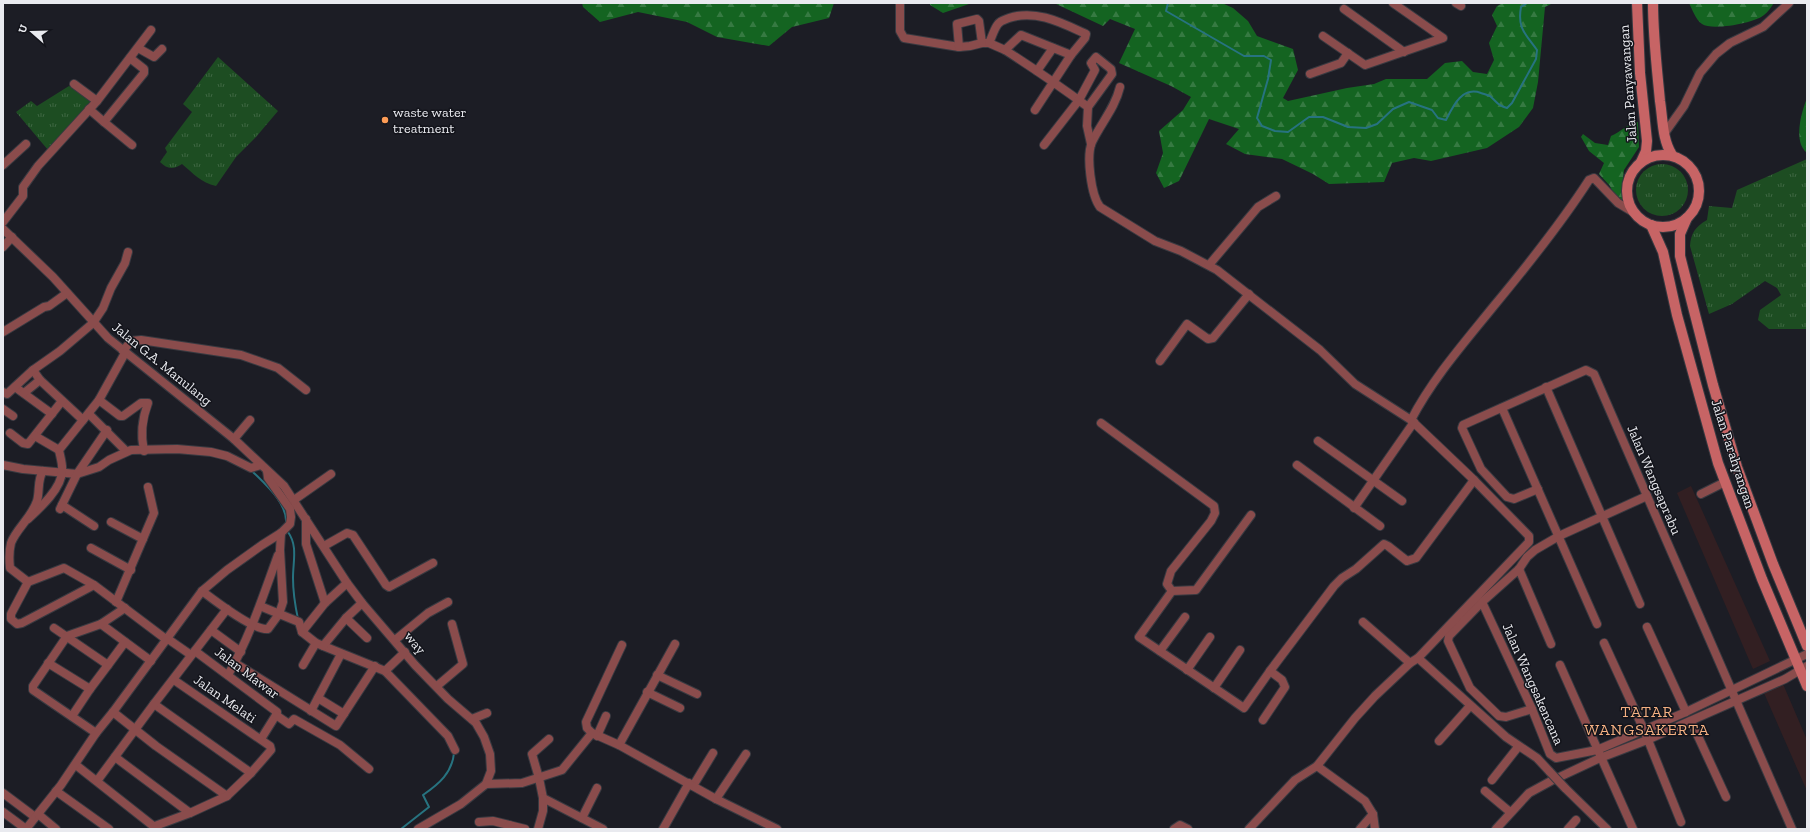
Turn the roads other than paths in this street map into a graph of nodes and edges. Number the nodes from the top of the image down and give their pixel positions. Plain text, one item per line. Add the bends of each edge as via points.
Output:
1 (900, 3) edge
2 (1393, 3) edge
3 (1637, 3) edge
4 (1653, 3) edge
5 (1789, 3) edge
6 (1344, 9) dead end
7 (151, 30) dead end
8 (1323, 36) dead end
9 (986, 43) junction
10 (959, 47) junction
11 (138, 48) junction
12 (1053, 48) junction
13 (162, 50) dead end
14 (1005, 50) junction
15 (1404, 52) junction
16 (1348, 53) junction
17 (1071, 55) junction
18 (130, 58) junction
19 (1037, 70) junction
20 (1310, 74) dead end
21 (1054, 82) junction
22 (74, 84) dead end
23 (1120, 87) dead end
24 (1079, 100) junction
25 (97, 101) junction
26 (1088, 107) junction
27 (89, 110) junction
28 (1035, 110) dead end
29 (104, 122) junction
30 (1664, 134) junction
31 (26, 144) dead end
32 (1091, 144) junction
33 (132, 145) dead end
34 (1044, 145) dead end
35 (1672, 155) junction
36 (1641, 162) junction
37 (3, 165) edge
38 (1276, 196) dead end
39 (1633, 212) junction
40 (1687, 218) junction
41 (3, 222) edge
42 (1651, 225) junction
43 (3, 229) edge
44 (12, 238) junction
45 (3, 247) edge
46 (128, 252) dead end
47 (1209, 265) junction
48 (67, 293) junction
49 (1249, 294) junction
50 (93, 323) junction
51 (3, 332) edge
52 (124, 352) junction
53 (1160, 361) dead end
54 (33, 370) junction
55 (40, 380) junction
56 (15, 387) junction
57 (1546, 387) junction
58 (306, 390) dead end
59 (3, 392) edge
60 (24, 393) junction
61 (99, 400) junction
62 (62, 401) junction
63 (1502, 408) junction
64 (3, 409) edge
65 (52, 414) junction
66 (90, 414) junction
67 (13, 416) dead end
68 (84, 420) junction
69 (250, 420) dead end
70 (1412, 421) junction
71 (1101, 423) dead end
72 (107, 430) junction
73 (10, 433) dead end
74 (35, 436) junction
75 (234, 439) junction
76 (1318, 441) dead end
77 (59, 450) junction
78 (126, 451) junction
79 (144, 451) junction
80 (3, 465) edge
81 (1297, 465) dead end
82 (264, 468) junction
83 (42, 471) junction
84 (331, 474) dead end
85 (61, 477) junction
86 (76, 478) junction
87 (1474, 480) junction
88 (1373, 481) junction
89 (1725, 482) junction
90 (148, 487) dead end
91 (1538, 489) junction
92 (1701, 494) dead end
93 (1647, 496) junction
94 (294, 500) junction
95 (1402, 501) dead end
96 (1354, 508) junction
97 (1251, 515) dead end
98 (1602, 516) junction
99 (306, 518) junction
100 (28, 519) junction
101 (111, 522) dead end
102 (94, 526) dead end
103 (1380, 526) dead end
104 (281, 533) junction
105 (1559, 536) junction
106 (143, 539) junction
107 (324, 546) junction
108 (91, 548) dead end
109 (280, 550) junction
110 (433, 563) dead end
111 (6, 566) edge
112 (1518, 569) junction
113 (131, 570) junction
114 (28, 582) junction
115 (347, 583) junction
116 (94, 585) junction
117 (202, 591) junction
118 (1172, 591) junction
119 (116, 602) junction
120 (448, 602) dead end
121 (1482, 602) junction
122 (325, 603) junction
123 (362, 603) junction
124 (1640, 604) dead end
125 (260, 606) junction
126 (125, 608) junction
127 (227, 609) junction
128 (280, 614) junction
129 (1185, 617) dead end
130 (346, 618) junction
131 (1363, 622) dead end
132 (101, 624) junction
133 (452, 624) dead end
134 (1597, 624) dead end
135 (253, 626) junction
136 (1647, 627) dead end
137 (54, 628) dead end
138 (211, 630) junction
139 (302, 632) junction
140 (67, 636) junction
141 (1210, 637) dead end
142 (367, 638) dead end
143 (168, 639) junction
144 (395, 640) junction
145 (125, 642) junction
146 (1604, 643) dead end
147 (675, 644) dead end
148 (1551, 644) dead end
149 (319, 645) junction
150 (622, 646) dead end
151 (1807, 646) edge
152 (1240, 650) dead end
153 (1160, 651) junction
154 (242, 652) junction
155 (405, 652) junction
156 (193, 653) junction
157 (341, 654) junction
158 (1807, 654) edge
159 (1418, 658) junction
160 (1796, 659) junction
161 (151, 661) junction
162 (48, 663) junction
163 (1410, 663) junction
164 (235, 664) junction
165 (108, 665) junction
166 (303, 665) dead end
167 (1560, 665) dead end
168 (375, 666) junction
169 (1780, 668) junction
170 (1803, 668) edge
171 (1187, 670) junction
172 (385, 671) junction
173 (1270, 671) junction
174 (228, 675) junction
175 (657, 675) junction
176 (1786, 679) junction
177 (174, 680) junction
178 (437, 686) junction
179 (1807, 686) edge
180 (1214, 688) junction
181 (90, 689) junction
182 (1731, 690) junction
183 (647, 692) junction
184 (697, 694) dead end
185 (318, 698) junction
186 (1735, 701) junction
187 (154, 704) junction
188 (1470, 706) junction
189 (680, 708) dead end
190 (1532, 709) junction
191 (311, 711) junction
192 (114, 712) junction
193 (1686, 712) junction
194 (487, 713) dead end
195 (344, 714) junction
196 (276, 715) junction
197 (72, 716) junction
198 (606, 716) dead end
199 (472, 719) junction
200 (1263, 720) dead end
201 (1691, 721) junction
202 (135, 730) junction
203 (1644, 730) junction
204 (96, 733) junction
205 (595, 734) junction
206 (261, 739) junction
207 (549, 739) dead end
208 (1440, 740) dead end
209 (1648, 740) junction
210 (619, 745) junction
211 (1518, 747) junction
212 (455, 750) dead end
213 (713, 753) dead end
214 (746, 754) dead end
215 (1599, 754) junction
216 (115, 757) junction
217 (76, 765) junction
218 (1320, 768) junction
219 (369, 769) dead end
220 (250, 773) junction
221 (540, 778) junction
222 (1492, 780) dead end
223 (97, 781) junction
224 (486, 784) junction
225 (691, 785) junction
226 (597, 788) dead end
227 (56, 791) junction
228 (1485, 791) dead end
229 (3, 793) edge
230 (227, 796) junction
231 (1726, 797) dead end
232 (543, 798) junction
233 (716, 799) junction
234 (3, 812) edge
235 (1510, 812) junction
236 (190, 813) junction
237 (1374, 814) junction
238 (36, 816) junction
239 (582, 818) junction
240 (1576, 820) dead end
241 (479, 822) dead end
242 (1681, 822) dead end
243 (508, 827) edge
244 (156, 828) edge
245 (774, 828) edge
246 (56, 829) edge
247 (109, 829) edge
248 (418, 829) edge
249 (525, 829) edge
250 (538, 829) edge
251 (603, 829) edge
252 (663, 829) edge
253 (1174, 829) edge
254 (1188, 829) edge
255 (1249, 829) edge
256 (1360, 829) edge
257 (1375, 829) edge
258 (1496, 829) edge
259 (1568, 829) edge
260 (1607, 829) edge
261 (1633, 829) edge
262 (1792, 829) edge

1 - 10 street via 899,22 902,36
2 - 15 street via 1443,38
3 - 36 main road, Jalan Panyawangan via 1640,73 1647,141
4 - 30 main road, Jalan Panyawangan
5 - 30 street via 1763,27 1730,43 1716,54 1700,73 1684,106
6 - 15 street
7 - 11 street
8 - 16 street
9 - 10 street
9 - 10 street via 979,21 971,20 956,25
9 - 14 street
9 - 17 street via 1002,21 1025,15 1045,17 1086,34
11 - 13 street via 154,57
11 - 18 street
12 - 14 street via 1021,35
12 - 17 street
12 - 19 street
14 - 19 street
15 - 16 street via 1365,65
16 - 20 street via 1341,63
17 - 21 street
18 - 25 street
18 - 29 street via 144,69 144,73
19 - 21 street
21 - 24 street
21 - 28 street
22 - 25 street
23 - 32 street via 1113,107
24 - 26 street
24 - 26 street via 1095,70 1091,62 1098,57 1111,69 1112,74
24 - 34 street
25 - 27 street
26 - 32 street via 1087,126
27 - 29 street
27 - 41 street via 38,166 23,187 21,200
29 - 33 street
30 - 35 main road, Jalan Panyawangan
31 - 37 street
32 - 47 street via 1091,185 1100,207 1155,241
35 - 36 main road via 1650,156
35 - 40 main road via 1691,167 1700,187 1697,204
36 - 39 main road via 1628,180 1627,191
38 - 47 street via 1258,207
39 - 42 main road
39 - 70 street via 1618,203 1594,178 1589,180 1543,247 1444,367 1425,394
40 - 42 main road via 1670,227
40 - 151 main road, Jalan Parahyangan via 1680,234 1680,256 1722,419 1753,511
42 - 89 main road, Jalan Parahyangan via 1661,246 1691,369
43 - 44 street, Jalan G.A. Manulang
44 - 45 street
44 - 48 street, Jalan G.A. Manulang
46 - 50 street via 123,268
47 - 49 street
48 - 50 street, Jalan G.A. Manulang
48 - 51 street via 50,306 44,307
49 - 53 street via 1213,338 1208,339 1188,324
49 - 70 street via 1320,350 1355,384
50 - 52 street, Jalan G.A. Manulang
50 - 54 street
52 - 58 street via 131,341 141,340 241,355 278,368
52 - 61 street
52 - 75 street, Jalan G.A. Manulang
54 - 55 street
54 - 56 street
55 - 60 street
55 - 62 street
56 - 59 street via 7,394
56 - 60 street
57 - 63 street, Jalan Wangsaprabu
57 - 93 street, Jalan Wangsaprabu via 1586,370 1594,374
57 - 98 street
60 - 65 street
61 - 66 street
61 - 79 street via 120,416 141,403 148,403 142,420
62 - 65 street
62 - 68 street
63 - 91 street
63 - 91 street, Jalan Wangsaprabu via 1465,423 1462,428 1481,469 1507,497 1514,499
64 - 67 street
65 - 74 street
66 - 68 street
66 - 72 street
68 - 77 street
69 - 75 street
70 - 87 street
70 - 88 street
71 - 118 street via 1214,506 1215,513 1211,521 1171,571 1167,584
72 - 78 street
72 - 86 street
73 - 74 street via 25,444
74 - 77 street
75 - 82 street, Jalan G.A. Manulang
76 - 88 street
77 - 85 street
78 - 79 street
78 - 86 street
79 - 82 street via 211,452 232,457 251,468
80 - 83 street
81 - 96 street
82 - 94 street, Jalan G.A. Manulang via 284,486
82 - 104 street via 290,510 290,524
83 - 85 street
83 - 100 street via 37,501
84 - 94 street
85 - 86 street
85 - 100 street via 53,492
86 - 102 street via 61,507
87 - 159 street via 1529,536 1529,542
87 - 173 street via 1416,558 1406,561 1384,544 1342,578
88 - 95 street
88 - 96 street
89 - 92 street
89 - 160 main road, Jalan Parahyangan
90 - 106 street via 154,513
91 - 105 street
93 - 98 street
93 - 182 street, Jalan Wangsaprabu
94 - 99 street, Jalan G.A. Manulang
96 - 103 street
97 - 118 street via 1196,590
98 - 105 street
98 - 124 street
99 - 107 street, way
99 - 122 street via 306,544
100 - 111 street via 12,542
101 - 106 street
104 - 109 street
104 - 117 street via 232,566
105 - 112 street via 1535,550
105 - 134 street
106 - 113 street
107 - 110 street via 347,532 353,535 389,587
107 - 115 street, way
108 - 113 street
109 - 125 street
109 - 128 street via 283,602
111 - 114 street
112 - 121 street
112 - 148 street
113 - 119 street
114 - 116 street, Jalan Mawar via 64,568
114 - 116 street via 11,614 11,620 17,624
115 - 122 street
115 - 123 street, way
116 - 119 street, Jalan Mawar
117 - 127 street
117 - 143 street
118 - 153 street via 1139,637
119 - 126 street, Jalan Mawar
120 - 144 street via 428,613
121 - 190 street, Jalan Wangsakencana
121 - 190 street via 1448,638 1467,683 1499,716 1506,718
122 - 139 street
123 - 130 street
123 - 144 street, way
125 - 128 street
125 - 135 street
126 - 132 street
126 - 143 street, Jalan Mawar
127 - 135 street
127 - 138 street
128 - 135 street via 268,629
128 - 139 street via 299,622
129 - 153 street
130 - 142 street
130 - 149 street
131 - 163 street
132 - 140 street
132 - 145 street
133 - 178 street via 463,664
135 - 154 street
136 - 193 street
137 - 140 street
138 - 154 street
138 - 156 street
139 - 149 street
140 - 162 street
140 - 165 street
141 - 171 street
143 - 156 street, Jalan Mawar
143 - 161 street
144 - 155 street, way
145 - 161 street
145 - 165 street
146 - 203 street
147 - 175 street
149 - 157 street
149 - 166 street
150 - 205 street via 586,722
152 - 180 street
153 - 171 street
154 - 164 street
155 - 172 street
155 - 178 street, way
156 - 174 street, Jalan Mawar
156 - 177 street
157 - 168 street
157 - 185 street
158 - 160 street
159 - 163 street
159 - 188 street
160 - 169 street
160 - 170 main road, Jalan Parahyangan
161 - 192 street
162 - 181 street
162 - 197 street via 33,690
163 - 218 street via 1355,718
164 - 174 street
164 - 191 street
165 - 181 street
167 - 215 street
168 - 172 street
168 - 195 street
169 - 176 street
169 - 182 street
170 - 176 street
170 - 179 main road, Jalan Parahyangan
171 - 180 street
172 - 212 street via 448,736
173 - 180 street via 1244,708
173 - 200 street via 1282,680 1284,687
174 - 196 street, Jalan Mawar via 276,711
175 - 183 street
175 - 184 street
176 - 186 street
177 - 187 street
177 - 206 street, Jalan Melati
178 - 199 street, way
181 - 197 street
182 - 186 street, Jalan Wangsaprabu
182 - 193 street
183 - 189 street
183 - 210 street
185 - 191 street
185 - 195 street
186 - 201 street
186 - 262 street, Jalan Wangsaprabu
187 - 202 street
187 - 220 street
188 - 208 street
188 - 211 street
190 - 215 street, Jalan Wangsakencana via 1552,757
191 - 195 street via 336,726
192 - 202 street
192 - 204 street
193 - 203 street
194 - 199 street
196 - 206 street, Jalan Mawar
196 - 219 street via 289,724 294,719 340,745
197 - 204 street
198 - 205 street
199 - 224 street, way via 484,737 490,754 491,771
201 - 209 street
201 - 231 street
202 - 216 street
202 - 230 street
203 - 209 street
203 - 215 street
204 - 217 street
205 - 210 street
205 - 221 street via 562,770
206 - 220 street via 271,750
207 - 221 street via 532,754
209 - 215 street
209 - 242 street
210 - 225 street
211 - 222 street
211 - 260 street, bridge via 1537,758
213 - 225 street
214 - 233 street
215 - 235 street via 1529,794
215 - 261 street
216 - 223 street
216 - 236 street
217 - 223 street
217 - 227 street
218 - 237 street via 1365,801
218 - 255 street via 1294,780
220 - 230 street
221 - 224 street via 522,783
221 - 232 street
223 - 244 street
224 - 248 street via 462,804
225 - 233 street
225 - 252 street
226 - 239 street
227 - 238 street
227 - 247 street
228 - 235 street
229 - 238 street
230 - 236 street
232 - 239 street
232 - 250 street
233 - 245 street
234 - 238 street via 26,829
235 - 258 street
236 - 244 street
237 - 256 street
237 - 257 street
238 - 246 street
239 - 251 street
240 - 259 street
241 - 243 street via 493,821
243 - 249 street
253 - 254 street via 1180,825

